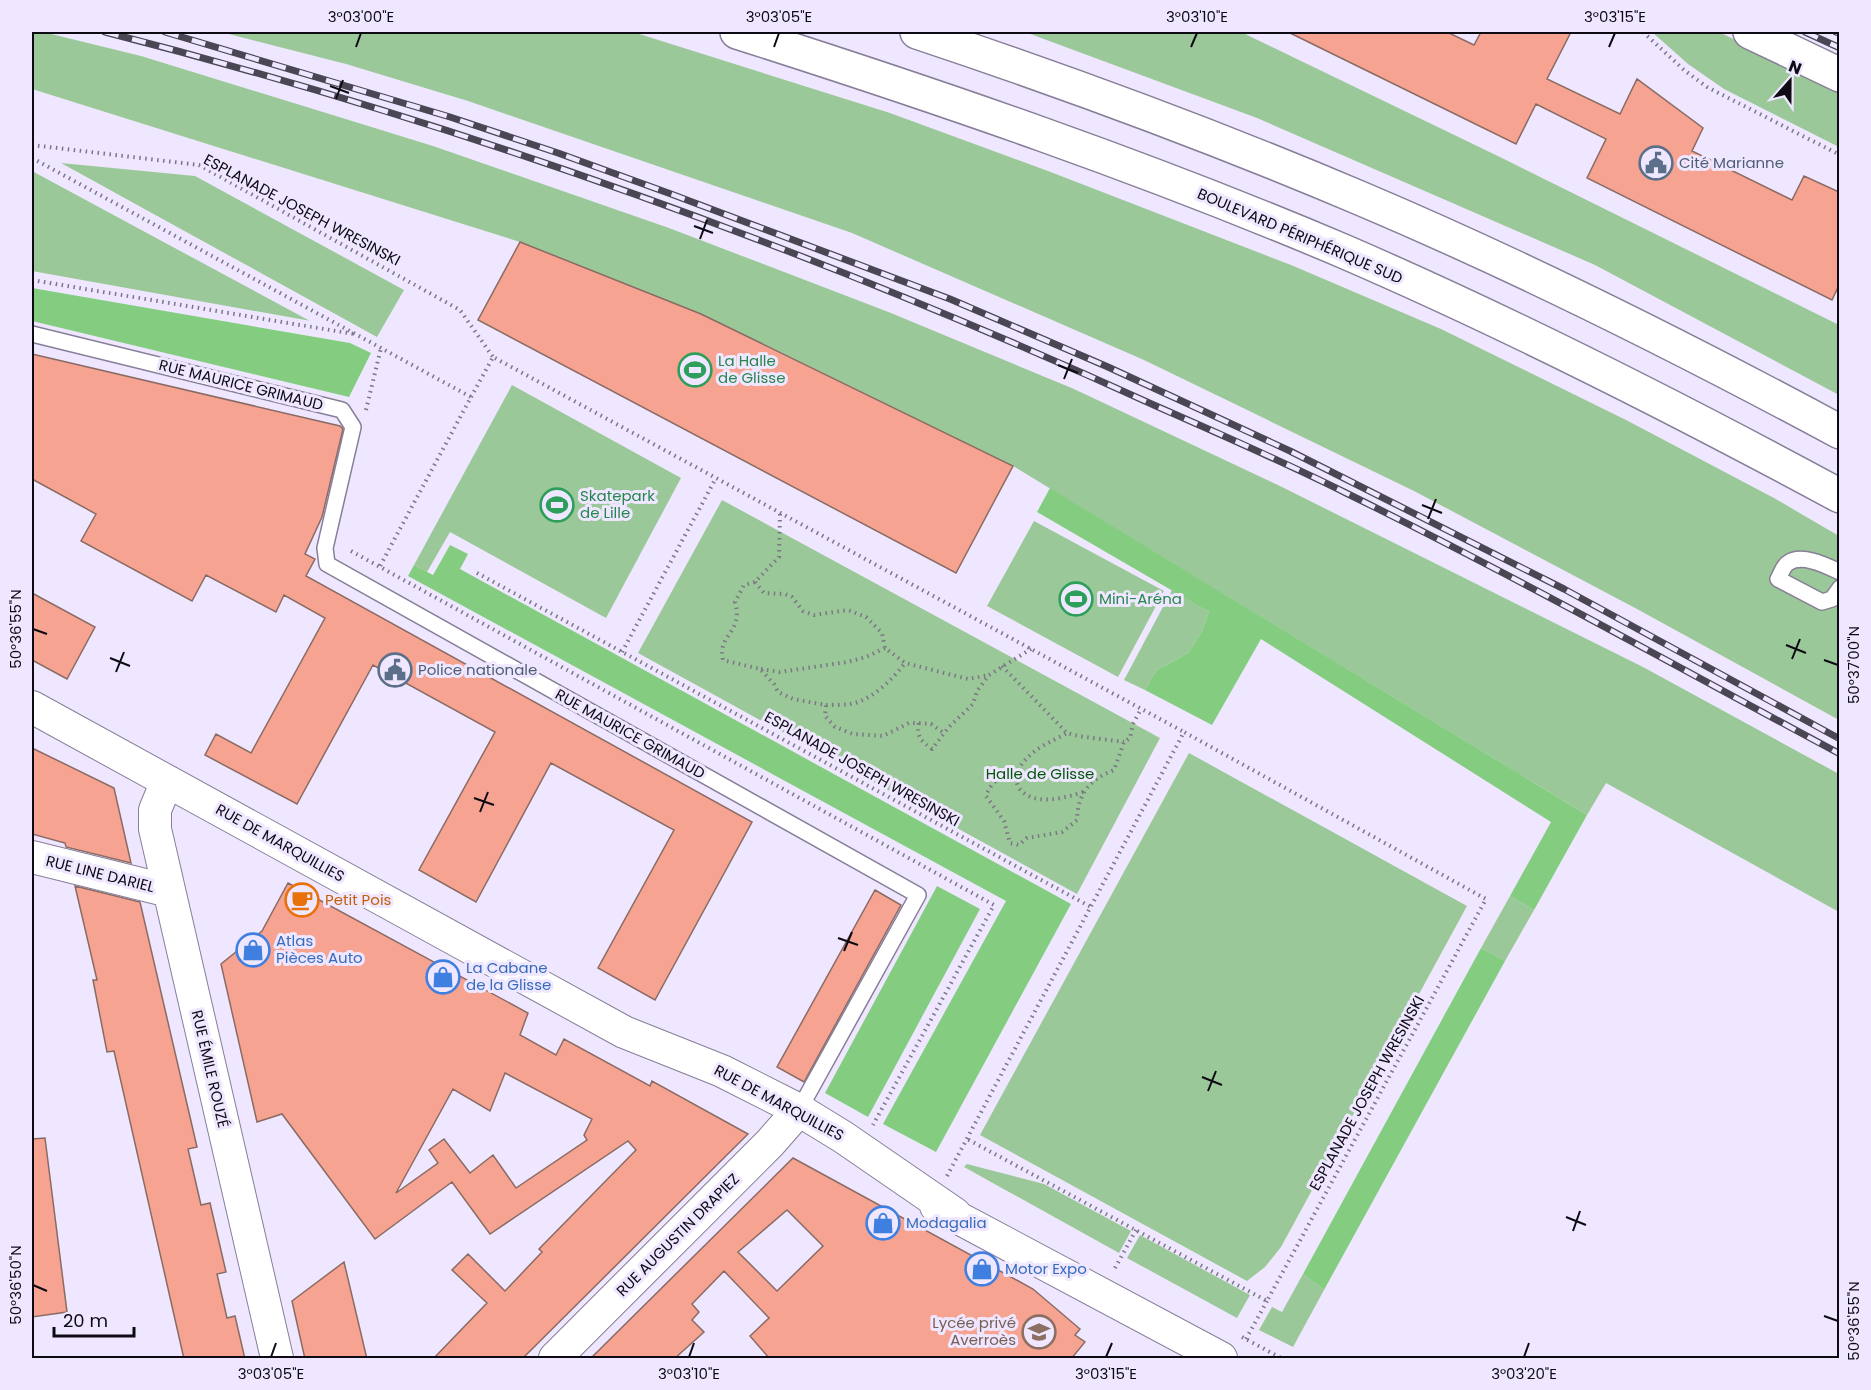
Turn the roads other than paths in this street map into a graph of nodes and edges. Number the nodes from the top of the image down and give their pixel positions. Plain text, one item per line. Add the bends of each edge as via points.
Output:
1 (737, 32) edge
2 (917, 32) edge
3 (1750, 32) edge
4 (1839, 75) edge
5 (32, 334) edge
6 (1839, 432) edge
7 (1839, 496) edge
8 (1839, 573) edge
9 (1839, 588) edge
10 (32, 707) edge
11 (167, 781) junction
12 (32, 857) edge
13 (169, 891) junction
14 (792, 1119) junction
15 (277, 1359) edge
16 (555, 1359) edge
17 (1221, 1359) edge

1 - 7 main road, BOULEVARD PÉRIPHÉRIQUE SUD via 1055,140 1234,206 1341,251 1615,378
2 - 6 main road via 1174,124 1373,204 1603,310
3 - 4 main road
5 - 14 lane, RUE MAURICE GRIMAUD via 342,410 353,427 325,548 327,564 918,895
8 - 9 lane via 1799,560 1790,561 1778,579 1821,602 1832,599
10 - 11 street, RUE DE MARQUILLIES
11 - 13 street, RUE ÉMILE ROUZÉ via 154,816
11 - 14 street, RUE DE MARQUILLIES via 624,1032 657,1056
12 - 13 street, RUE LINE DARIEL
13 - 15 street, RUE ÉMILE ROUZÉ
14 - 16 street, RUE AUGUSTIN DRAPIEZ
14 - 17 street, RUE DE MARQUILLIES via 897,1187 955,1214

